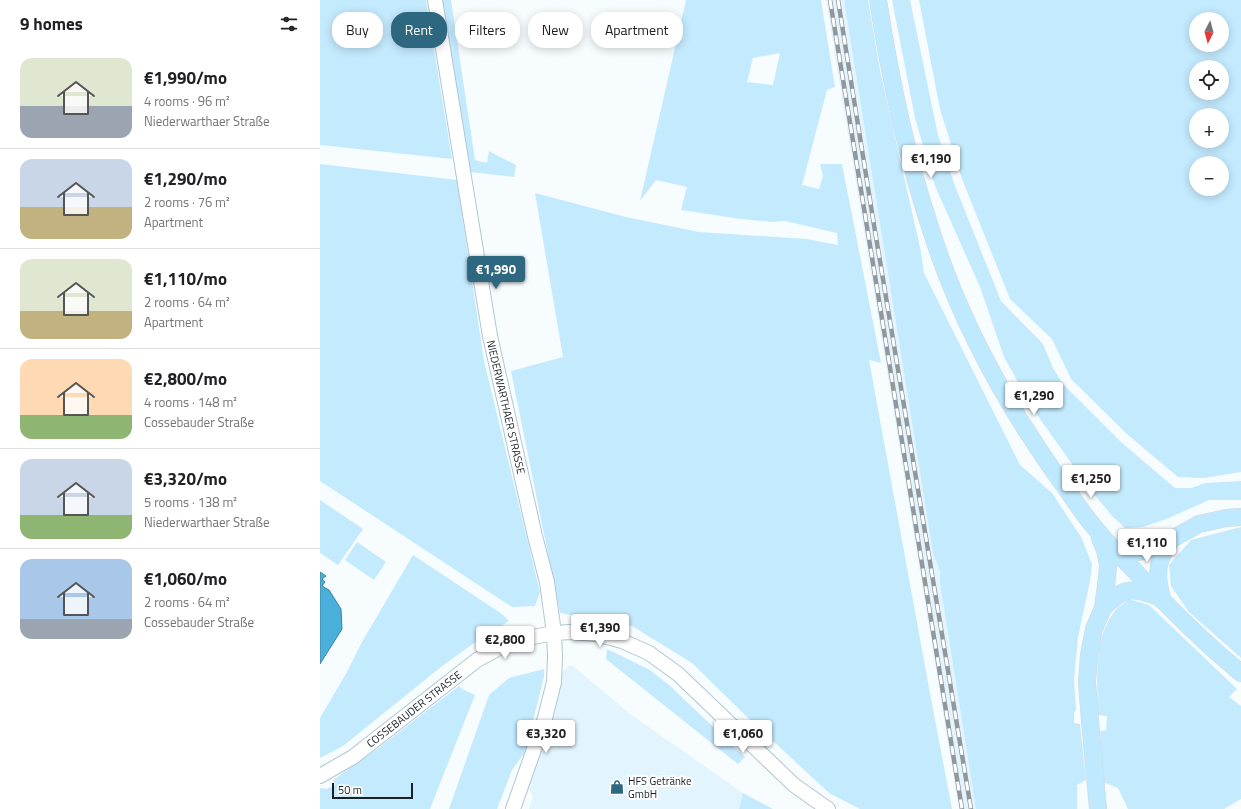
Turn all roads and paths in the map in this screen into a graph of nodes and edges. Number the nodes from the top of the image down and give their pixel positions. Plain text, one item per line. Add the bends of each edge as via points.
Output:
1 (435, 0) edge
2 (878, 0) edge
3 (1241, 517) edge
4 (1095, 529) junction
5 (1172, 539) junction
6 (1115, 550) junction
7 (1161, 600) junction
8 (1103, 608) junction
9 (554, 633) junction
10 (1241, 673) edge
11 (320, 776) edge
12 (513, 809) edge
13 (828, 809) edge
14 (1098, 809) edge

1 - 9 street, NIEDERWARTHAER STRASSE via 490,336 547,582
2 - 4 main road via 905,142 931,231 953,290 981,351 1022,425 1051,470
3 - 5 main road via 1199,524
4 - 6 main road
4 - 8 main road via 1106,550 1108,565
5 - 6 main road via 1130,554
5 - 7 main road via 1159,566
6 - 7 main road
7 - 8 main road via 1144,591 1125,591
7 - 10 main road
8 - 14 main road via 1094,629 1087,682
9 - 11 street, COSSEBAUDER STRASSE via 522,639 477,660 352,757
9 - 12 street, NIEDERWARTHAER STRASSE via 554,682 545,718
9 - 13 street, COSSEBAUDER STRASSE via 596,634 622,640 649,653 678,674 794,785

